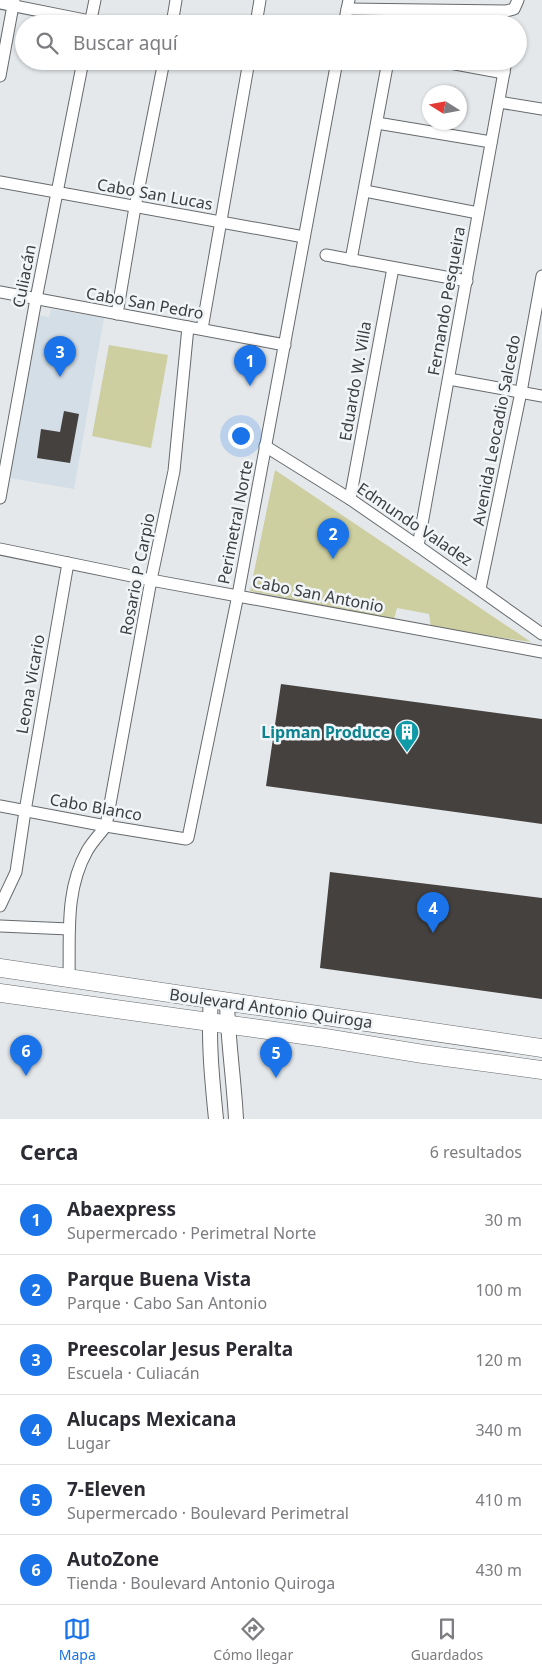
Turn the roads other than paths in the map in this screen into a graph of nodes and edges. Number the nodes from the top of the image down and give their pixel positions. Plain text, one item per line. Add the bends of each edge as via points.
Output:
1 (95, 0) edge
2 (176, 0) edge
3 (260, 0) edge
4 (517, 2) edge
5 (0, 3) edge
6 (13, 3) edge
7 (348, 5) edge
8 (440, 5) edge
9 (62, 15) edge
10 (92, 15) edge
11 (174, 15) edge
12 (258, 15) edge
13 (81, 70) edge
14 (162, 70) edge
15 (247, 70) edge
16 (334, 70) edge
17 (386, 70) edge
18 (504, 70) edge
19 (0, 76) edge
20 (499, 102) junction
21 (542, 109) edge
22 (377, 123) junction
23 (491, 142) junction
24 (0, 182) edge
25 (365, 191) junction
26 (56, 193) junction
27 (135, 207) junction
28 (478, 213) junction
29 (220, 221) junction
30 (304, 237) junction
31 (326, 255) dead end
32 (351, 260) junction
33 (392, 268) junction
34 (542, 276) edge
35 (467, 281) junction
36 (0, 292) edge
37 (36, 300) junction
38 (117, 314) junction
39 (188, 327) junction
40 (202, 329) junction
41 (285, 345) junction
42 (448, 379) junction
43 (521, 392) junction
44 (542, 396) edge
45 (265, 446) junction
46 (0, 498) edge
47 (350, 499) junction
48 (418, 546) junction
49 (0, 549) edge
50 (68, 563) junction
51 (151, 580) junction
52 (480, 589) junction
53 (238, 595) junction
54 (542, 634) edge
55 (542, 652) edge
56 (0, 806) edge
57 (25, 811) junction
58 (106, 826) junction
59 (186, 839) joint
60 (0, 906) edge
61 (0, 926) edge
62 (69, 928) junction
63 (0, 968) edge
64 (69, 978) junction
65 (0, 993) edge
66 (219, 1001) junction
67 (209, 1022) junction
68 (228, 1024) junction
69 (542, 1048) edge
70 (542, 1070) edge
71 (216, 1119) edge
72 (236, 1119) edge

1 - 10 street
2 - 11 street
3 - 12 street
4 - 8 street via 514,9 506,11
5 - 6 street
6 - 9 street
6 - 19 street
7 - 8 street
13 - 26 street, Culiacán
14 - 27 street
15 - 29 street
16 - 30 street, Perimetral Norte
17 - 22 street
18 - 20 street, Fernando Pesqueira
20 - 21 street
20 - 23 street, Fernando Pesqueira
22 - 23 street
22 - 25 street
23 - 28 street, Fernando Pesqueira
24 - 26 street, Cabo San Lucas
25 - 28 street
25 - 32 street
26 - 27 street, Cabo San Lucas
26 - 37 street, Culiacán
27 - 29 street, Cabo San Lucas
27 - 38 street
28 - 35 street, Fernando Pesqueira
29 - 30 street, Cabo San Lucas
29 - 40 street
30 - 41 street, Perimetral Norte
31 - 32 street
32 - 33 street
33 - 35 street
33 - 47 street, Eduardo W. Villa
34 - 43 street, Avenida Leocadio Salcedo
35 - 42 street, Fernando Pesqueira
36 - 37 street, Cabo San Pedro
37 - 38 street, Cabo San Pedro
37 - 46 street, Culiacán
38 - 39 street, Cabo San Pedro
39 - 40 street, Cabo San Pedro
39 - 51 street, Rosario P Carpio via 176,456
40 - 41 street, Cabo San Pedro
41 - 45 street, Perimetral Norte
42 - 43 street
42 - 48 street, Fernando Pesqueira
43 - 44 street
43 - 52 street, Avenida Leocadio Salcedo
45 - 47 street, Edmundo Valadez
45 - 53 street, Perimetral Norte
47 - 48 street, Edmundo Valadez
48 - 52 street, Edmundo Valadez
49 - 50 street, Cabo San Antonio
50 - 51 street, Cabo San Antonio
50 - 57 street, Leona Vicario
51 - 53 street, Cabo San Antonio
51 - 58 street, Rosario P Carpio
52 - 54 street, Edmundo Valadez
53 - 55 street, Cabo San Antonio
53 - 59 street, Perimetral Norte
56 - 57 street, Cabo Blanco
57 - 58 street, Cabo Blanco
57 - 60 street, Leona Vicario via 16,872
58 - 59 street, Cabo Blanco
58 - 62 street via 88,849 76,876
61 - 62 street
62 - 64 street
63 - 64 main road, Boulevard Antonio Quiroga
64 - 66 main road, Boulevard Antonio Quiroga
65 - 67 main road, Boulevard Antonio Quiroga
66 - 67 street
66 - 68 street
66 - 69 main road, Boulevard Antonio Quiroga
67 - 68 main road, Boulevard Antonio Quiroga
67 - 71 street
68 - 70 main road, Boulevard Antonio Quiroga
68 - 72 street

